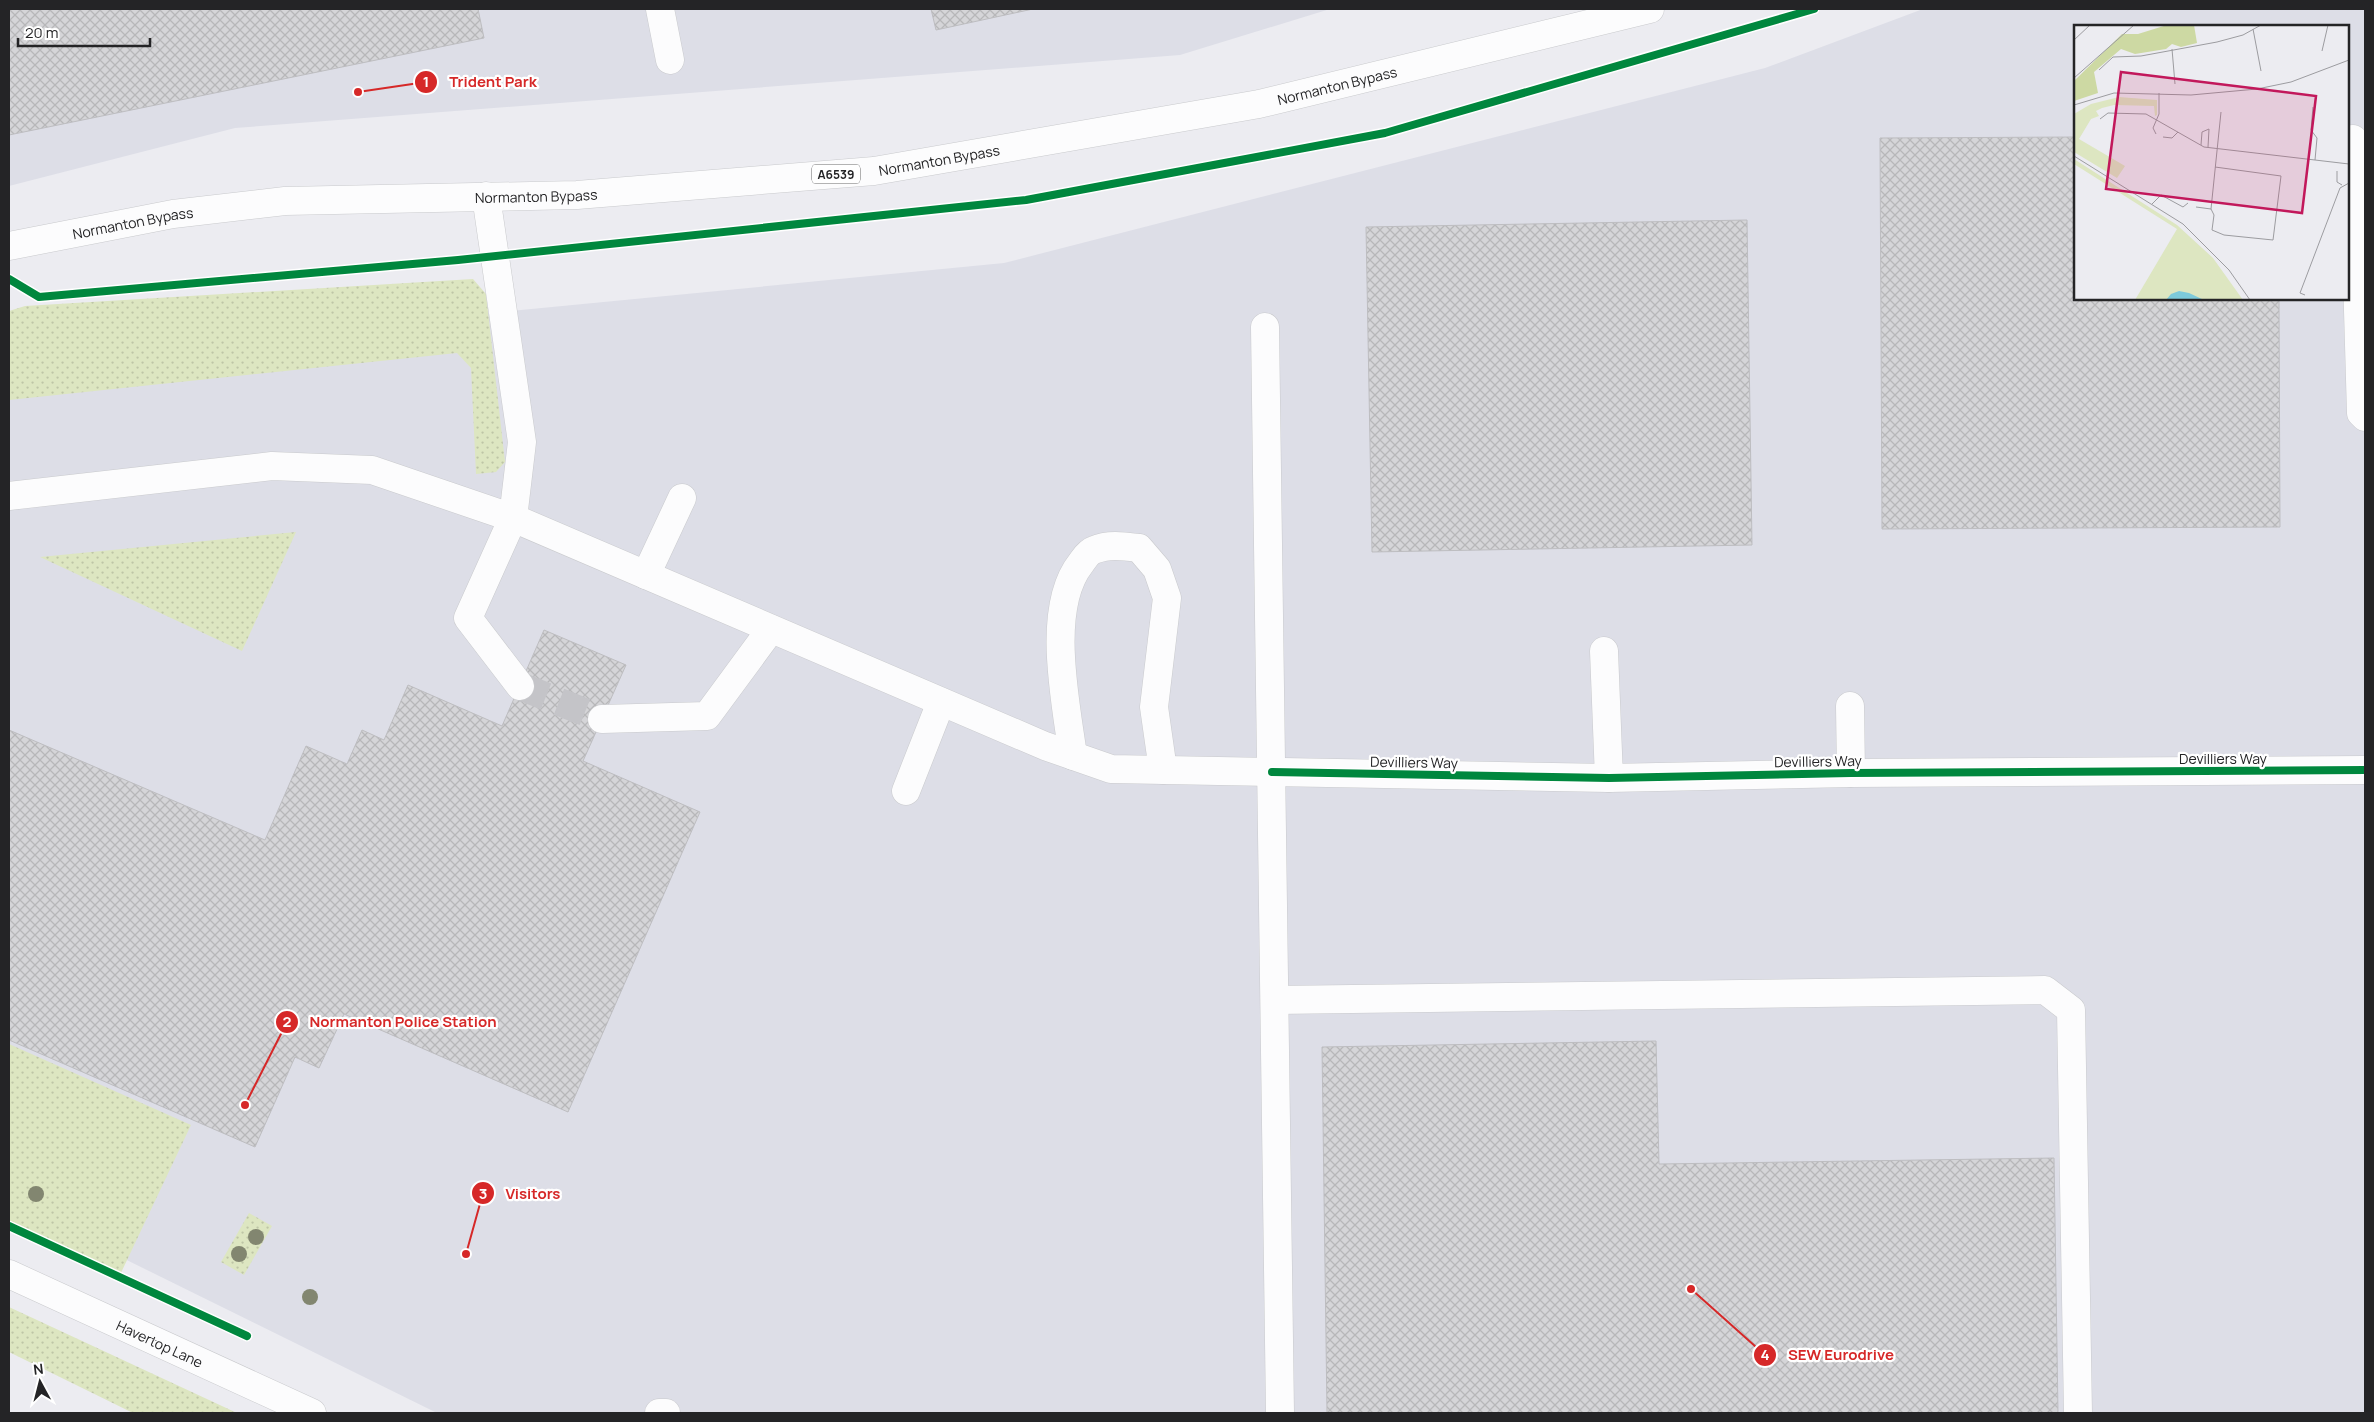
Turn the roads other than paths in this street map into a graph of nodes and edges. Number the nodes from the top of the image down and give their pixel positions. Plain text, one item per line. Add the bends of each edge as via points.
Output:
1 (660, 9) edge
2 (1650, 9) edge
3 (670, 60) dead end
4 (2353, 139) dead end
5 (486, 196) junction
6 (9, 246) edge
7 (1266, 327) dead end
8 (2365, 417) edge
9 (9, 496) edge
10 (682, 498) dead end
11 (514, 518) junction
12 (646, 575) junction
13 (771, 629) junction
14 (1604, 651) dead end
15 (520, 686) tunnel mouth
16 (941, 702) junction
17 (1850, 706) dead end
18 (602, 720) tunnel mouth
19 (1073, 756) junction
20 (1163, 770) junction
21 (2365, 770) edge
22 (1272, 772) junction
23 (1852, 773) junction
24 (1609, 778) junction
25 (906, 792) dead end
26 (1275, 1000) junction
27 (9, 1274) edge
28 (312, 1413) edge
29 (659, 1413) edge
30 (666, 1413) edge
31 (1280, 1413) edge
32 (2078, 1413) edge

1 - 3 main road
2 - 5 main road, Normanton Bypass / A6539 via 1259,104 874,172 577,195
4 - 8 main road via 2361,413
5 - 6 main road, Normanton Bypass / A6539 via 285,201 173,214
5 - 11 main road via 522,442
7 - 22 main road
9 - 11 main road, Devilliers Way via 272,466 372,470
10 - 12 main road
11 - 12 main road, Devilliers Way
11 - 15 main road via 468,618
12 - 13 main road, Devilliers Way
13 - 16 main road, Devilliers Way
13 - 18 main road via 707,716
14 - 24 main road
16 - 19 main road, Devilliers Way
16 - 25 main road
17 - 23 main road
19 - 20 main road, Devilliers Way via 1112,769
19 - 20 main road via 1061,672 1064,599 1074,572 1092,550 1114,545 1138,548 1157,569 1167,598 1154,707
20 - 22 main road, Devilliers Way
21 - 23 main road, Devilliers Way
22 - 24 main road, Devilliers Way
22 - 26 main road
23 - 24 main road, Devilliers Way
26 - 31 main road
26 - 32 main road via 2045,990 2071,1010
27 - 28 main road, Havertop Lane
29 - 30 main road

